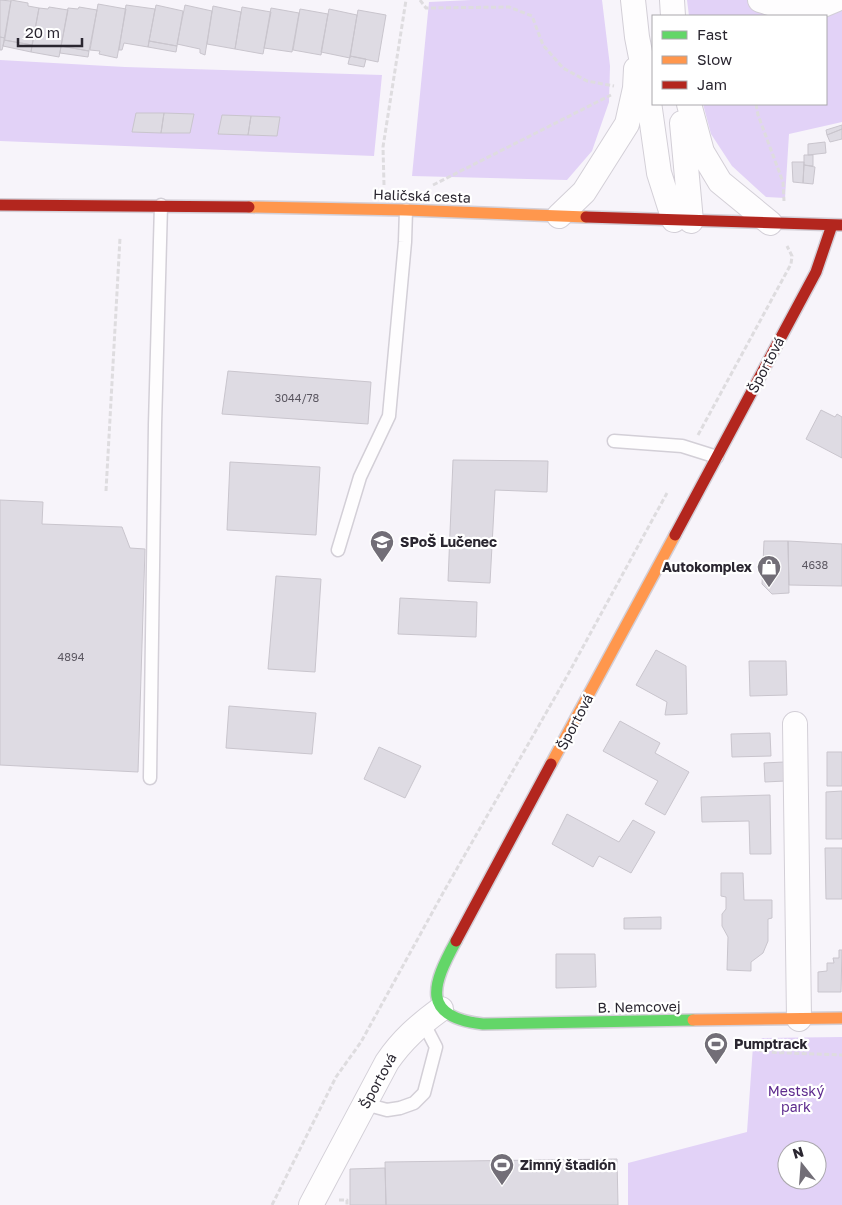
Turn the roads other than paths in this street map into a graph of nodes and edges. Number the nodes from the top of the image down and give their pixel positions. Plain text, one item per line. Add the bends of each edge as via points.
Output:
1 (633, 0) edge
2 (672, 0) edge
3 (760, 0) edge
4 (835, 0) edge
5 (673, 15) edge
6 (637, 37) junction
7 (679, 105) edge
8 (689, 105) edge
9 (0, 205) edge
10 (161, 205) junction
11 (406, 210) junction
12 (559, 216) junction
13 (682, 221) junction
14 (770, 223) junction
15 (837, 225) edge
16 (614, 441) dead end
17 (717, 458) junction
18 (338, 550) dead end
19 (795, 724) dead end
20 (150, 778) dead end
21 (432, 1015) junction
22 (842, 1018) edge
23 (799, 1019) junction
24 (365, 1104) junction
25 (311, 1205) edge

1 - 6 street
2 - 5 street
3 - 4 street via 786,8 816,8
6 - 12 street via 635,88 627,124 584,192
6 - 13 street via 659,173
7 - 13 street
8 - 14 street via 702,152 720,182
9 - 10 street, Haličská cesta
10 - 11 street, Haličská cesta
10 - 20 lane
11 - 12 street, Haličská cesta
11 - 18 lane via 389,416 360,477
12 - 13 street, Haličská cesta
13 - 14 street, Haličská cesta
14 - 15 street, Haličská cesta
15 - 17 street, Športová via 816,272
16 - 17 lane via 682,446
17 - 21 street, Športová via 444,965
19 - 23 street
21 - 23 street, B. Nemcovej via 483,1024
21 - 24 street, Športová via 399,1044
21 - 24 lane via 436,1047 424,1093 414,1103 400,1108 387,1110
22 - 23 street, B. Nemcovej
24 - 25 street, Športová

